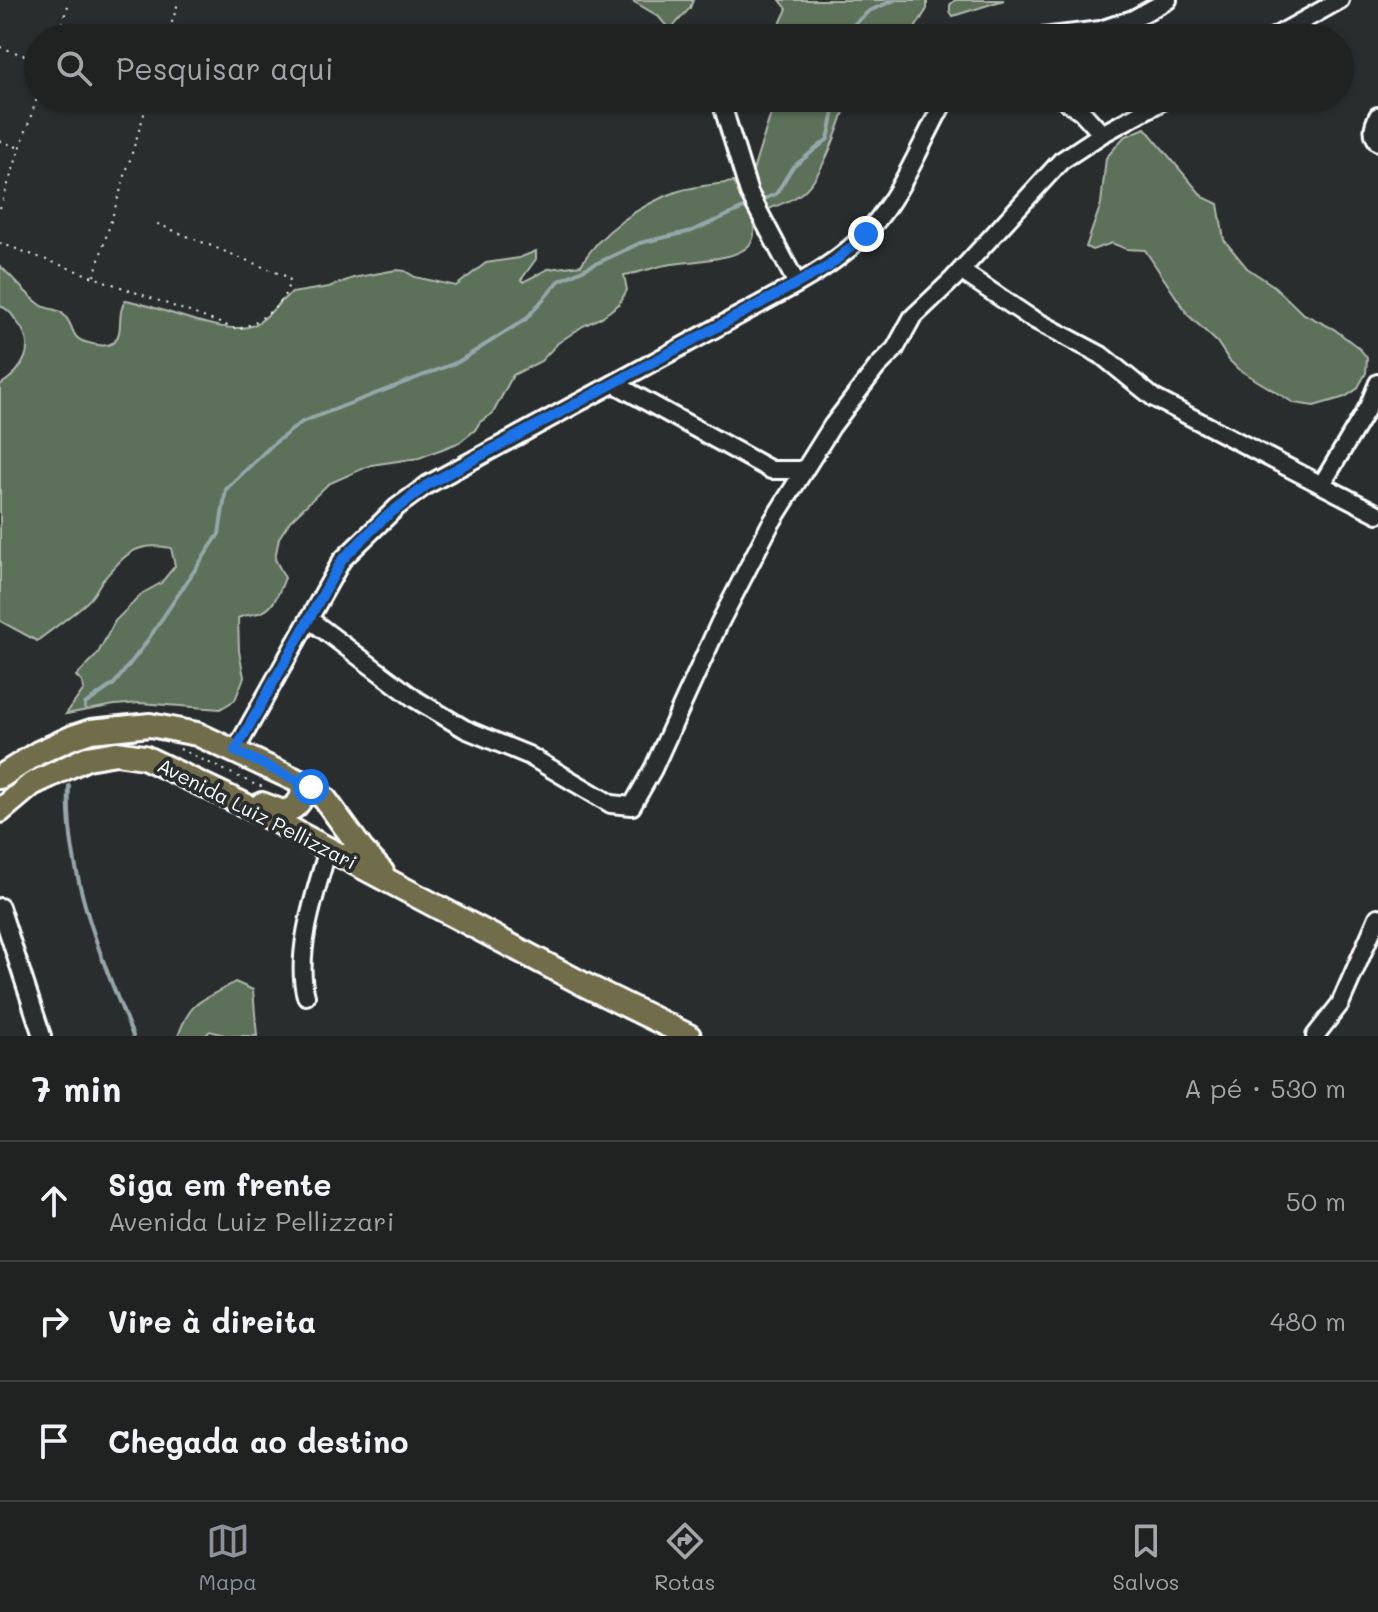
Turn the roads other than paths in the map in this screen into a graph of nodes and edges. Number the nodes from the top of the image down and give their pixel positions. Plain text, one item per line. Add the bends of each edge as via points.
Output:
1 (1168, 0) edge
2 (1340, 0) edge
3 (1118, 24) edge
4 (1297, 24) edge
5 (724, 112) edge
6 (939, 112) edge
7 (1082, 112) edge
8 (1142, 112) edge
9 (1378, 116) edge
10 (1102, 134) junction
11 (1378, 142) edge
12 (961, 271) junction
13 (797, 284) junction
14 (1378, 383) edge
15 (615, 384) junction
16 (803, 470) junction
17 (1322, 484) junction
18 (1378, 514) edge
19 (309, 619) junction
20 (235, 751) junction
21 (0, 777) edge
22 (302, 782) junction
23 (245, 805) junction
24 (2, 814) edge
25 (328, 849) junction
26 (386, 878) junction
27 (0, 907) edge
28 (1378, 917) edge
29 (306, 996) dead end
30 (42, 1036) edge
31 (689, 1036) edge
32 (1315, 1036) edge

1 - 3 street
2 - 4 street
5 - 13 street via 749,193
6 - 13 street via 901,189 879,220 842,256
7 - 10 street
8 - 10 street
9 - 11 street via 1373,125
10 - 12 street via 1061,161
12 - 16 street via 912,318 895,349
12 - 17 street via 1029,317 1101,355 1154,398
13 - 15 street
14 - 17 street
15 - 16 street via 771,470
15 - 19 street via 427,485 397,507 342,560
16 - 19 street via 726,610 632,806 611,804 528,755 465,729 415,699
17 - 18 street
19 - 20 street
20 - 21 main road, Avenida Luiz Pellizzari via 186,730 134,725 73,737
20 - 22 main road, Avenida Luiz Pellizzari
22 - 23 main road via 302,798 288,811 259,802
22 - 26 main road, Avenida Luiz Pellizzari via 325,799
23 - 24 main road, Avenida Luiz Pellizzari via 160,763 125,753 96,755 40,779
23 - 25 main road, Avenida Luiz Pellizzari
25 - 26 main road, Avenida Luiz Pellizzari
25 - 29 street via 304,954 301,978
26 - 31 main road, Avenida Luiz Pellizzari
27 - 30 street
28 - 32 street via 1340,1004

